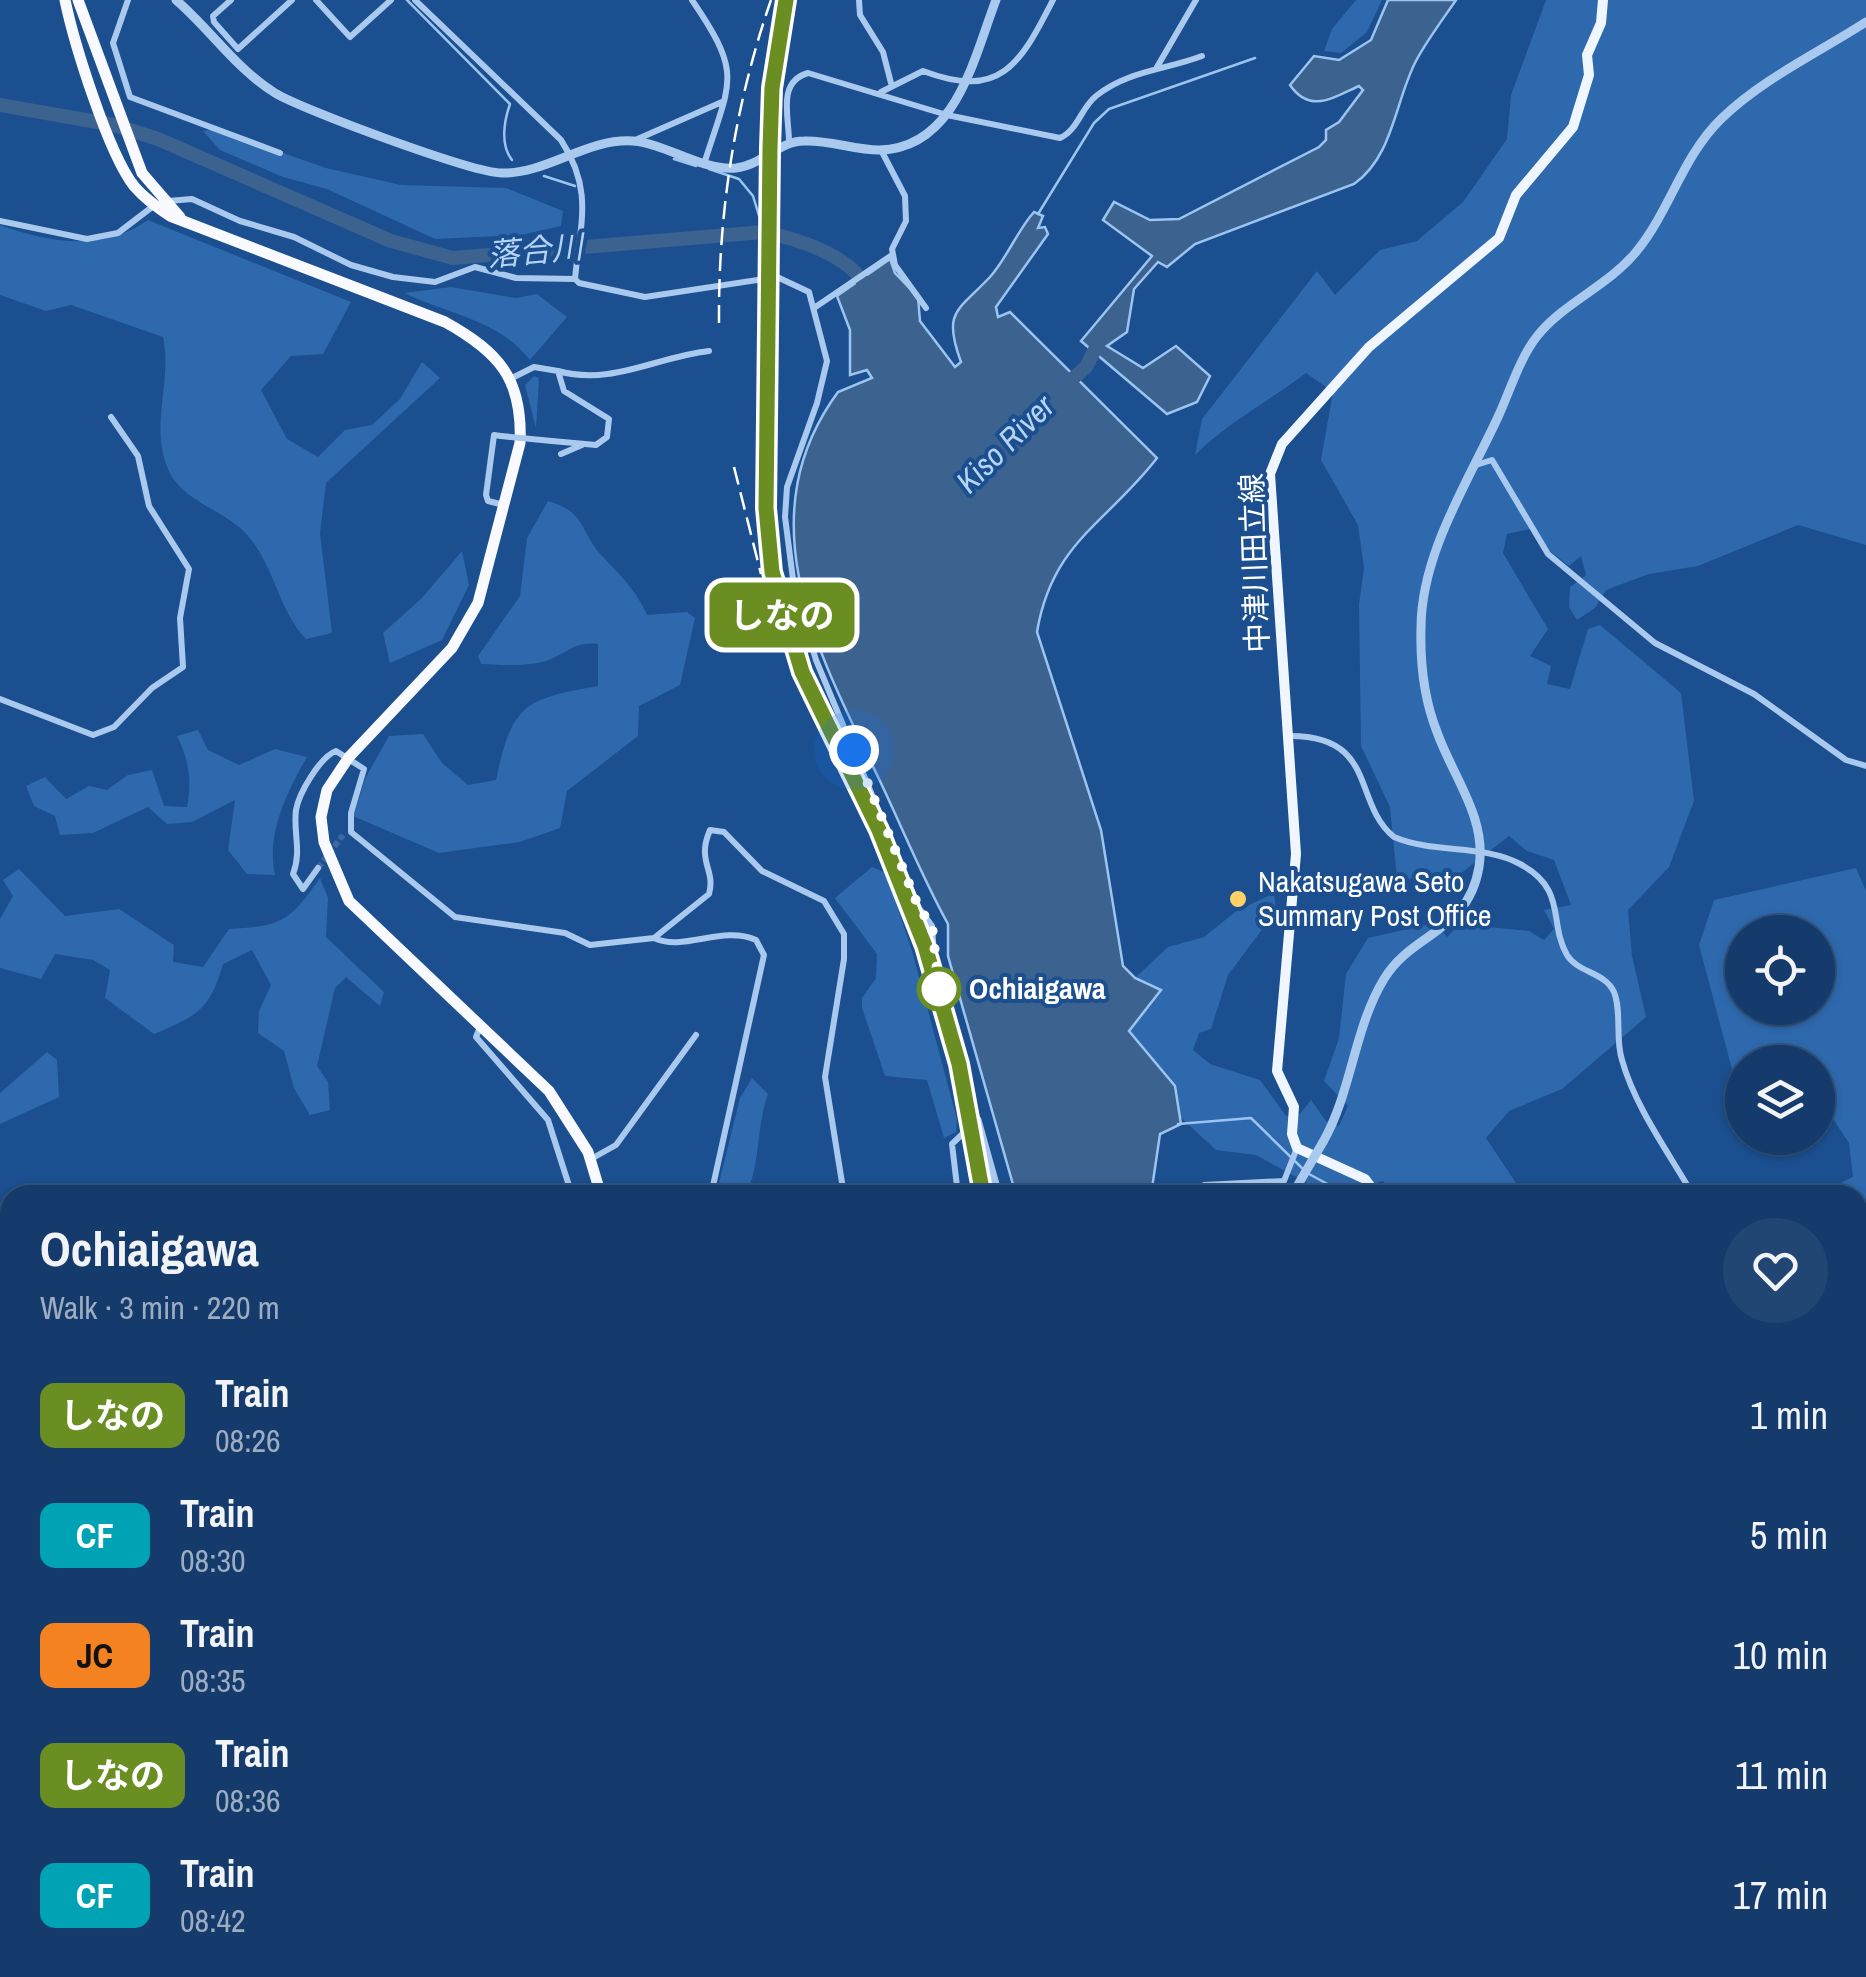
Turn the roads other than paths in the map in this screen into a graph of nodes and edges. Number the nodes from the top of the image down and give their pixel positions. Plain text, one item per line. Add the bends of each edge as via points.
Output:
1 (65, 0) edge
2 (78, 0) edge
3 (128, 0) edge
4 (176, 0) edge
5 (231, 0) edge
6 (292, 0) edge
7 (316, 0) edge
8 (390, 0) edge
9 (415, 0) edge
10 (692, 0) edge
11 (859, 0) edge
12 (996, 0) edge
13 (1053, 0) edge
14 (1196, 0) edge
15 (1603, 0) edge
16 (1866, 22) edge
17 (1202, 56) dead end
18 (1157, 67) junction
19 (891, 84) junction
20 (963, 84) junction
21 (880, 92) junction
22 (723, 102) junction
23 (947, 115) junction
24 (633, 141) junction
25 (789, 142) junction
26 (881, 150) junction
27 (280, 153) dead end
28 (569, 154) junction
29 (705, 161) junction
30 (167, 201) junction
31 (154, 205) junction
32 (180, 217) junction
33 (0, 221) edge
34 (892, 254) junction
35 (575, 275) junction
36 (814, 308) junction
37 (926, 308) dead end
38 (709, 351) dead end
39 (558, 371) junction
40 (510, 379) junction
41 (111, 417) dead end
42 (584, 444) junction
43 (561, 454) dead end
44 (1475, 465) junction
45 (504, 505) junction
46 (0, 699) edge
47 (1290, 736) junction
48 (349, 756) junction
49 (1866, 766) edge
50 (1480, 854) junction
51 (318, 868) dead end
52 (654, 938) junction
53 (482, 1024) junction
54 (696, 1036) dead end
55 (977, 1120) junction
56 (1295, 1151) junction
57 (591, 1159) junction
58 (569, 1185) edge
59 (598, 1185) edge
60 (713, 1185) edge
61 (842, 1185) edge
62 (957, 1185) edge
63 (995, 1185) edge
64 (1204, 1185) edge
65 (1298, 1185) edge
66 (1370, 1185) edge
67 (1688, 1185) edge

1 - 31 highway via 118,158
2 - 30 highway via 133,153
3 - 27 street via 113,43 130,97
4 - 28 street via 246,72 294,102 481,170 519,172
5 - 6 street via 213,16 238,48
7 - 8 street via 350,37
9 - 28 street
10 - 22 street via 728,58
11 - 19 street
12 - 20 street
13 - 20 street via 1008,67 990,80
14 - 18 street
15 - 47 main road, 中津川田立線 via 1573,127 1516,196 1499,238 1369,348 1276,458 1270,474
16 - 44 street via 1752,93 1708,132 1638,250 1536,338
17 - 18 street
18 - 23 street via 1092,99 1060,138
19 - 20 street via 923,71
19 - 21 street
20 - 23 street
21 - 23 street
21 - 25 street via 808,73 796,76 787,89
22 - 24 street
22 - 29 street
23 - 26 street via 913,142
24 - 28 street
24 - 29 street
25 - 26 street
25 - 29 street via 749,165
26 - 34 street via 907,214
28 - 35 street via 584,192
30 - 31 street
30 - 32 highway
30 - 35 street via 192,199 393,278 435,282 475,268 516,278
31 - 32 highway
31 - 33 street via 118,233 86,239
32 - 40 highway via 445,322 481,342
34 - 36 street
34 - 37 street via 898,273
35 - 36 street via 586,286 645,297 777,277 809,292
36 - 55 street via 826,361 786,488 794,587 816,660 932,926
38 - 39 street via 601,378
39 - 40 street via 534,367
39 - 42 street via 564,391 608,419 606,437
40 - 45 highway via 520,430
41 - 46 street via 138,456 148,506 189,569 180,618 183,667 105,733 84,735
42 - 43 street
42 - 45 street, bridge via 494,435 486,496
44 - 49 street via 1492,460 1548,554 1655,644 1754,694 1846,760
44 - 50 street via 1428,576 1420,658 1429,710 1477,822
45 - 48 highway via 488,572 464,630
47 - 50 street via 1313,737 1356,763 1394,838
47 - 56 main road, 中津川田立線 via 1296,854 1277,1071 1294,1107
48 - 51 street via 326,754 297,804 294,874 303,889
48 - 52 street via 364,769 347,834 456,917 565,933 602,947
48 - 53 highway via 327,790 321,817 337,882 369,922
50 - 65 street, bridge via 1461,912 1383,980 1342,1102
50 - 67 street via 1503,856 1541,882 1559,912 1565,952 1613,990 1624,1069
52 - 60 street via 672,942 740,933 756,940 764,956
52 - 61 street via 709,894 703,860 710,830 724,832 762,870 824,901 837,916 844,959 825,1077
53 - 57 highway via 550,1091
53 - 58 street via 476,1038 548,1120
54 - 57 street via 616,1145
55 - 62 street via 952,1144
55 - 63 street
56 - 64 street via 1280,1182
56 - 66 main road
57 - 59 highway

